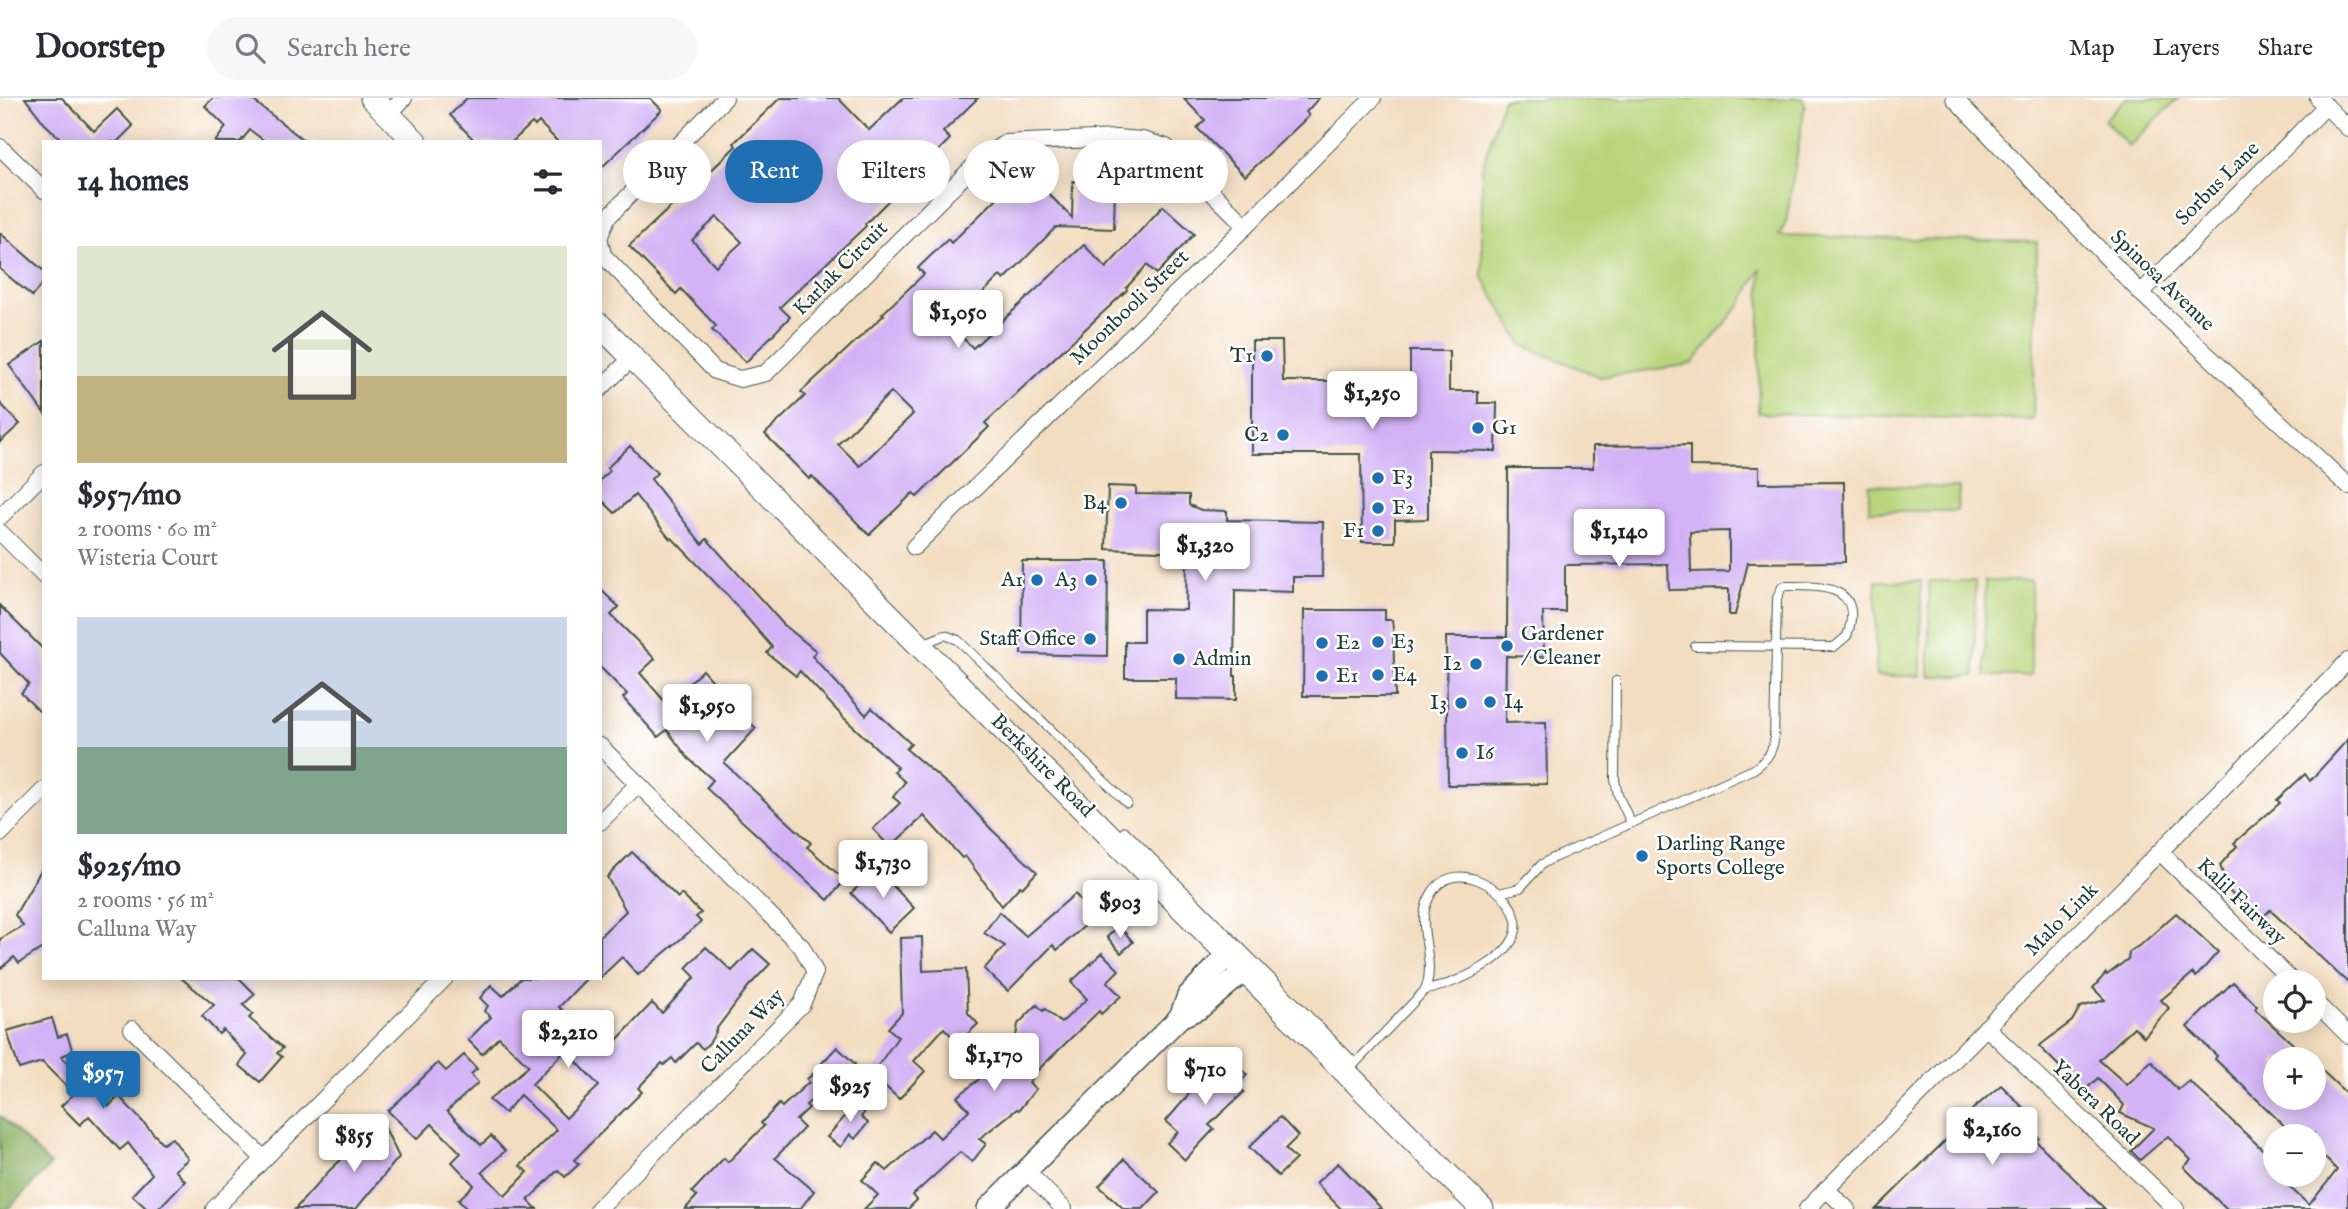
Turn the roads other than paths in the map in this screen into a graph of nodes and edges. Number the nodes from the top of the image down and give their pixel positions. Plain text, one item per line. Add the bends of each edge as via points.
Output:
1 (372, 98) edge
2 (404, 98) edge
3 (725, 98) edge
4 (1373, 98) edge
5 (1962, 101) edge
6 (2322, 102) edge
7 (388, 114) junction
8 (2348, 128) edge
9 (413, 140) edge
10 (0, 147) edge
11 (42, 188) edge
12 (1245, 226) junction
13 (602, 231) edge
14 (602, 251) edge
15 (2141, 293) junction
16 (602, 327) edge
17 (633, 357) junction
18 (602, 387) edge
19 (42, 475) edge
20 (2348, 485) edge
21 (0, 517) edge
22 (0, 532) edge
23 (914, 547) dead end
24 (42, 574) edge
25 (921, 645) junction
26 (1695, 646) dead end
27 (1776, 646) junction
28 (2345, 671) edge
29 (1616, 681) dead end
30 (602, 748) edge
31 (638, 784) junction
32 (42, 792) edge
33 (1127, 803) dead end
34 (602, 820) edge
35 (1631, 824) junction
36 (0, 834) edge
37 (1115, 840) junction
38 (2160, 852) junction
39 (1499, 893) junction
40 (1236, 963) junction
41 (2281, 970) edge
42 (443, 980) edge
43 (1425, 990) junction
44 (2326, 1013) edge
45 (1986, 1027) junction
46 (132, 1029) dead end
47 (2348, 1035) edge
48 (1351, 1068) junction
49 (264, 1159) junction
50 (1026, 1171) junction
51 (1826, 1189) junction
52 (214, 1209) edge
53 (598, 1209) edge
54 (988, 1209) edge
55 (1065, 1209) edge
56 (1482, 1209) edge
57 (1807, 1209) edge
58 (1847, 1209) edge
59 (2176, 1209) edge

1 - 7 main road
2 - 7 street
3 - 13 street via 607,218
4 - 12 street, Moonbooli Street
5 - 15 street, Spinosa Avenue
6 - 8 street
6 - 15 street, Sorbus Lane
7 - 9 main road
10 - 11 street
12 - 14 street, Karlak Circuit via 1166,147 1116,138 1005,143 981,160 766,373 740,379 715,370
12 - 23 street, Moonbooli Street
15 - 20 street, Spinosa Avenue
16 - 17 main road, Berkshire Road
17 - 18 street
17 - 25 main road, Berkshire Road
19 - 21 street
22 - 24 street
25 - 33 lane via 945,635 958,640
25 - 37 main road, Berkshire Road
26 - 27 lane
27 - 27 lane via 1777,598 1782,587 1823,586 1842,594 1850,621 1840,643 1834,647
27 - 35 lane via 1774,741 1765,761
28 - 38 street, Malo Link
29 - 35 lane via 1615,780
30 - 31 street, Calluna Way
31 - 34 street
31 - 53 street, Calluna Way via 802,947 815,972 802,1004
32 - 36 street
35 - 39 lane via 1551,859 1520,888
37 - 40 main road, Berkshire Road
37 - 48 lane via 1125,831
38 - 41 street, Kalil Fairway
38 - 45 street, Malo Link
39 - 43 lane via 1517,922 1502,953 1464,978
39 - 43 lane via 1474,877 1448,879 1436,886 1423,914 1430,965
40 - 48 main road, Berkshire Road
40 - 50 street via 1200,1008 1180,1017
42 - 49 street
43 - 48 lane
44 - 47 street
45 - 51 street, Malo Link
45 - 59 street, Yabera Road
46 - 49 street
48 - 56 main road, Berkshire Road
49 - 52 street
50 - 54 street
50 - 55 street
51 - 57 street, Malo Link
51 - 58 street

